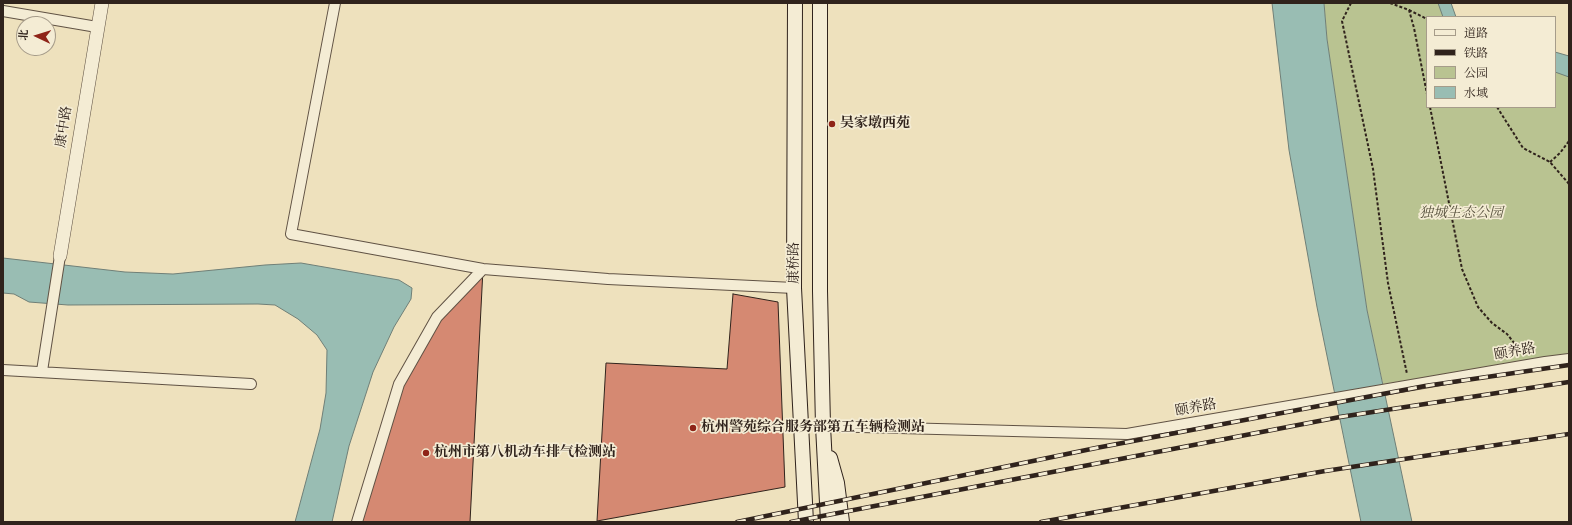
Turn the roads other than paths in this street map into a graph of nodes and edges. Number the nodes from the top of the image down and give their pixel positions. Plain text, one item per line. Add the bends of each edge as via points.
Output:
1 (102, 3) edge
2 (335, 3) edge
3 (795, 3) edge
4 (820, 3) edge
5 (3, 11) edge
6 (97, 27) junction
7 (60, 256) joint
8 (483, 269) junction
9 (794, 288) junction
10 (1569, 359) edge
11 (3, 370) edge
12 (42, 372) junction
13 (251, 384) dead end
14 (823, 426) junction
15 (357, 522) edge
16 (806, 522) edge
17 (828, 522) edge
18 (842, 522) edge

1 - 6 street, 康中路
2 - 8 street via 292,234
3 - 9 main road, 康桥路
4 - 14 main road, 康桥路 via 820,291
5 - 6 street
6 - 7 street, 康中路
7 - 12 street
8 - 9 street via 608,279
8 - 15 street via 437,317 399,384
9 - 16 main road, 康桥路
10 - 14 street, 颐养路 via 1127,434
11 - 12 street
12 - 13 street
14 - 17 main road, 康桥路
14 - 18 main road via 837,483

